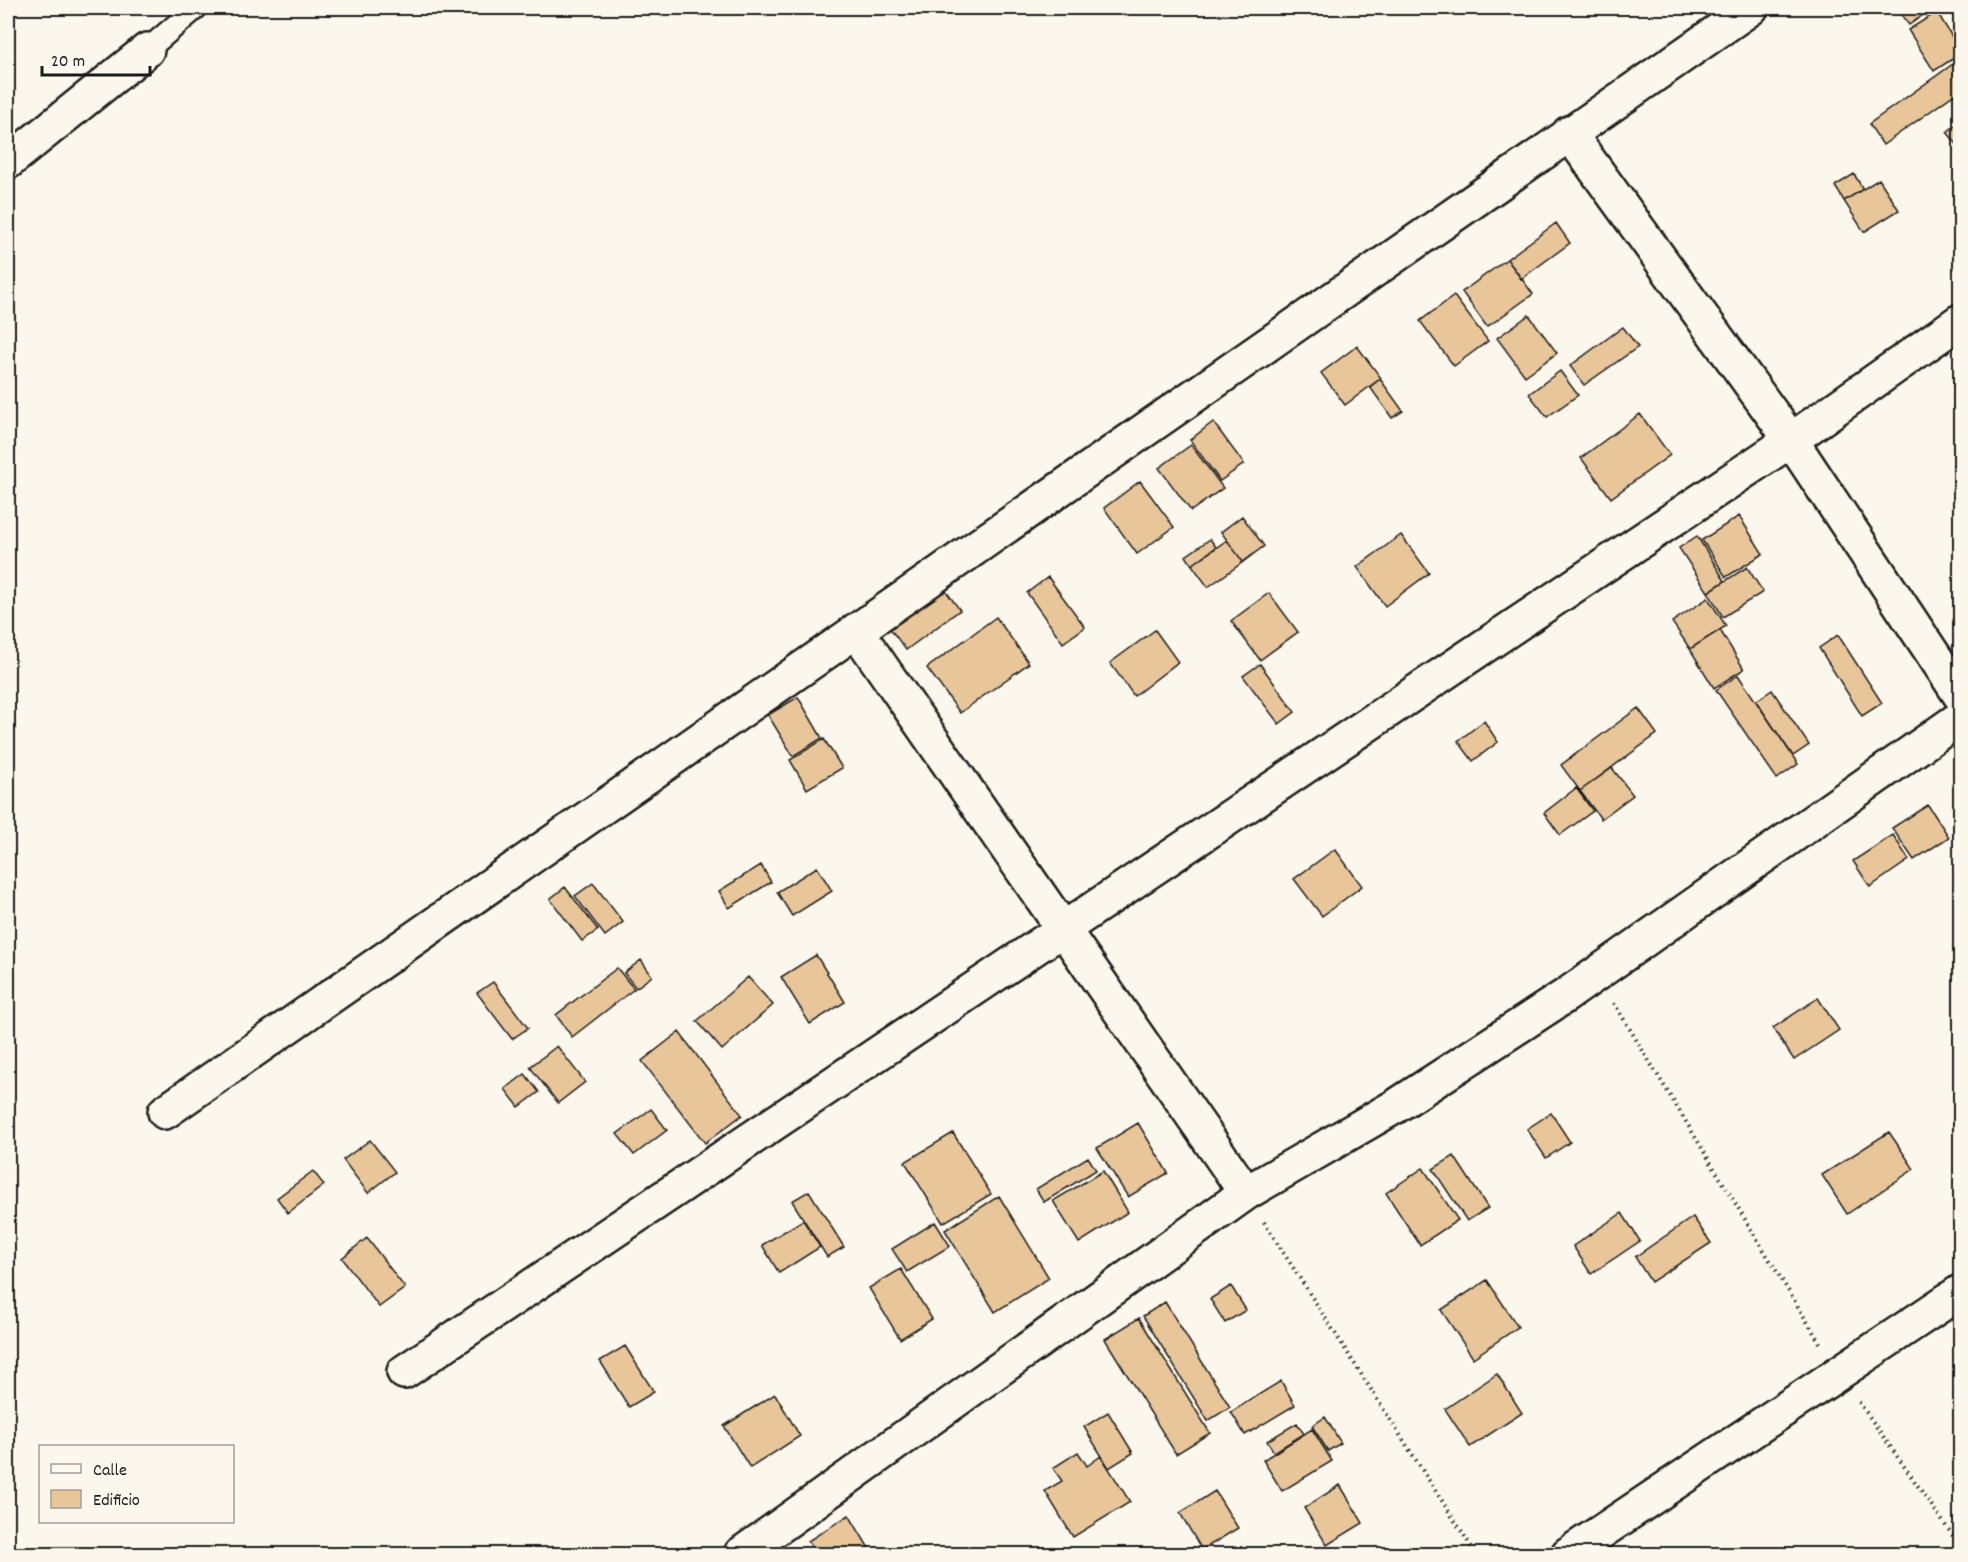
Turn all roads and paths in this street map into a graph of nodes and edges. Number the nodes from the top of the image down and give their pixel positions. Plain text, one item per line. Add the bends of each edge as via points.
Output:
1 (196, 8) edge
2 (1751, 8) edge
3 (147, 50) joint
4 (1569, 133) junction
5 (8, 162) edge
6 (1960, 321) edge
7 (1791, 441) junction
8 (856, 630) junction
9 (1960, 695) edge
10 (1960, 718) edge
11 (1063, 930) junction
12 (1596, 974) junction
13 (165, 1112) dead end
14 (1246, 1193) junction
15 (1960, 1292) edge
16 (404, 1372) dead end
17 (1839, 1373) junction
18 (1960, 1546) edge
19 (741, 1554) edge
20 (1476, 1554) edge
21 (1569, 1554) edge

1 - 3 lane
2 - 4 street
3 - 5 street
4 - 7 street
4 - 8 street
6 - 7 street
7 - 9 street
7 - 11 street
8 - 11 street
8 - 13 street
10 - 12 street
11 - 14 street
11 - 16 street
12 - 14 street via 1396,1106
12 - 17 path
14 - 19 street
14 - 20 path
15 - 17 street
17 - 18 path
17 - 21 street

